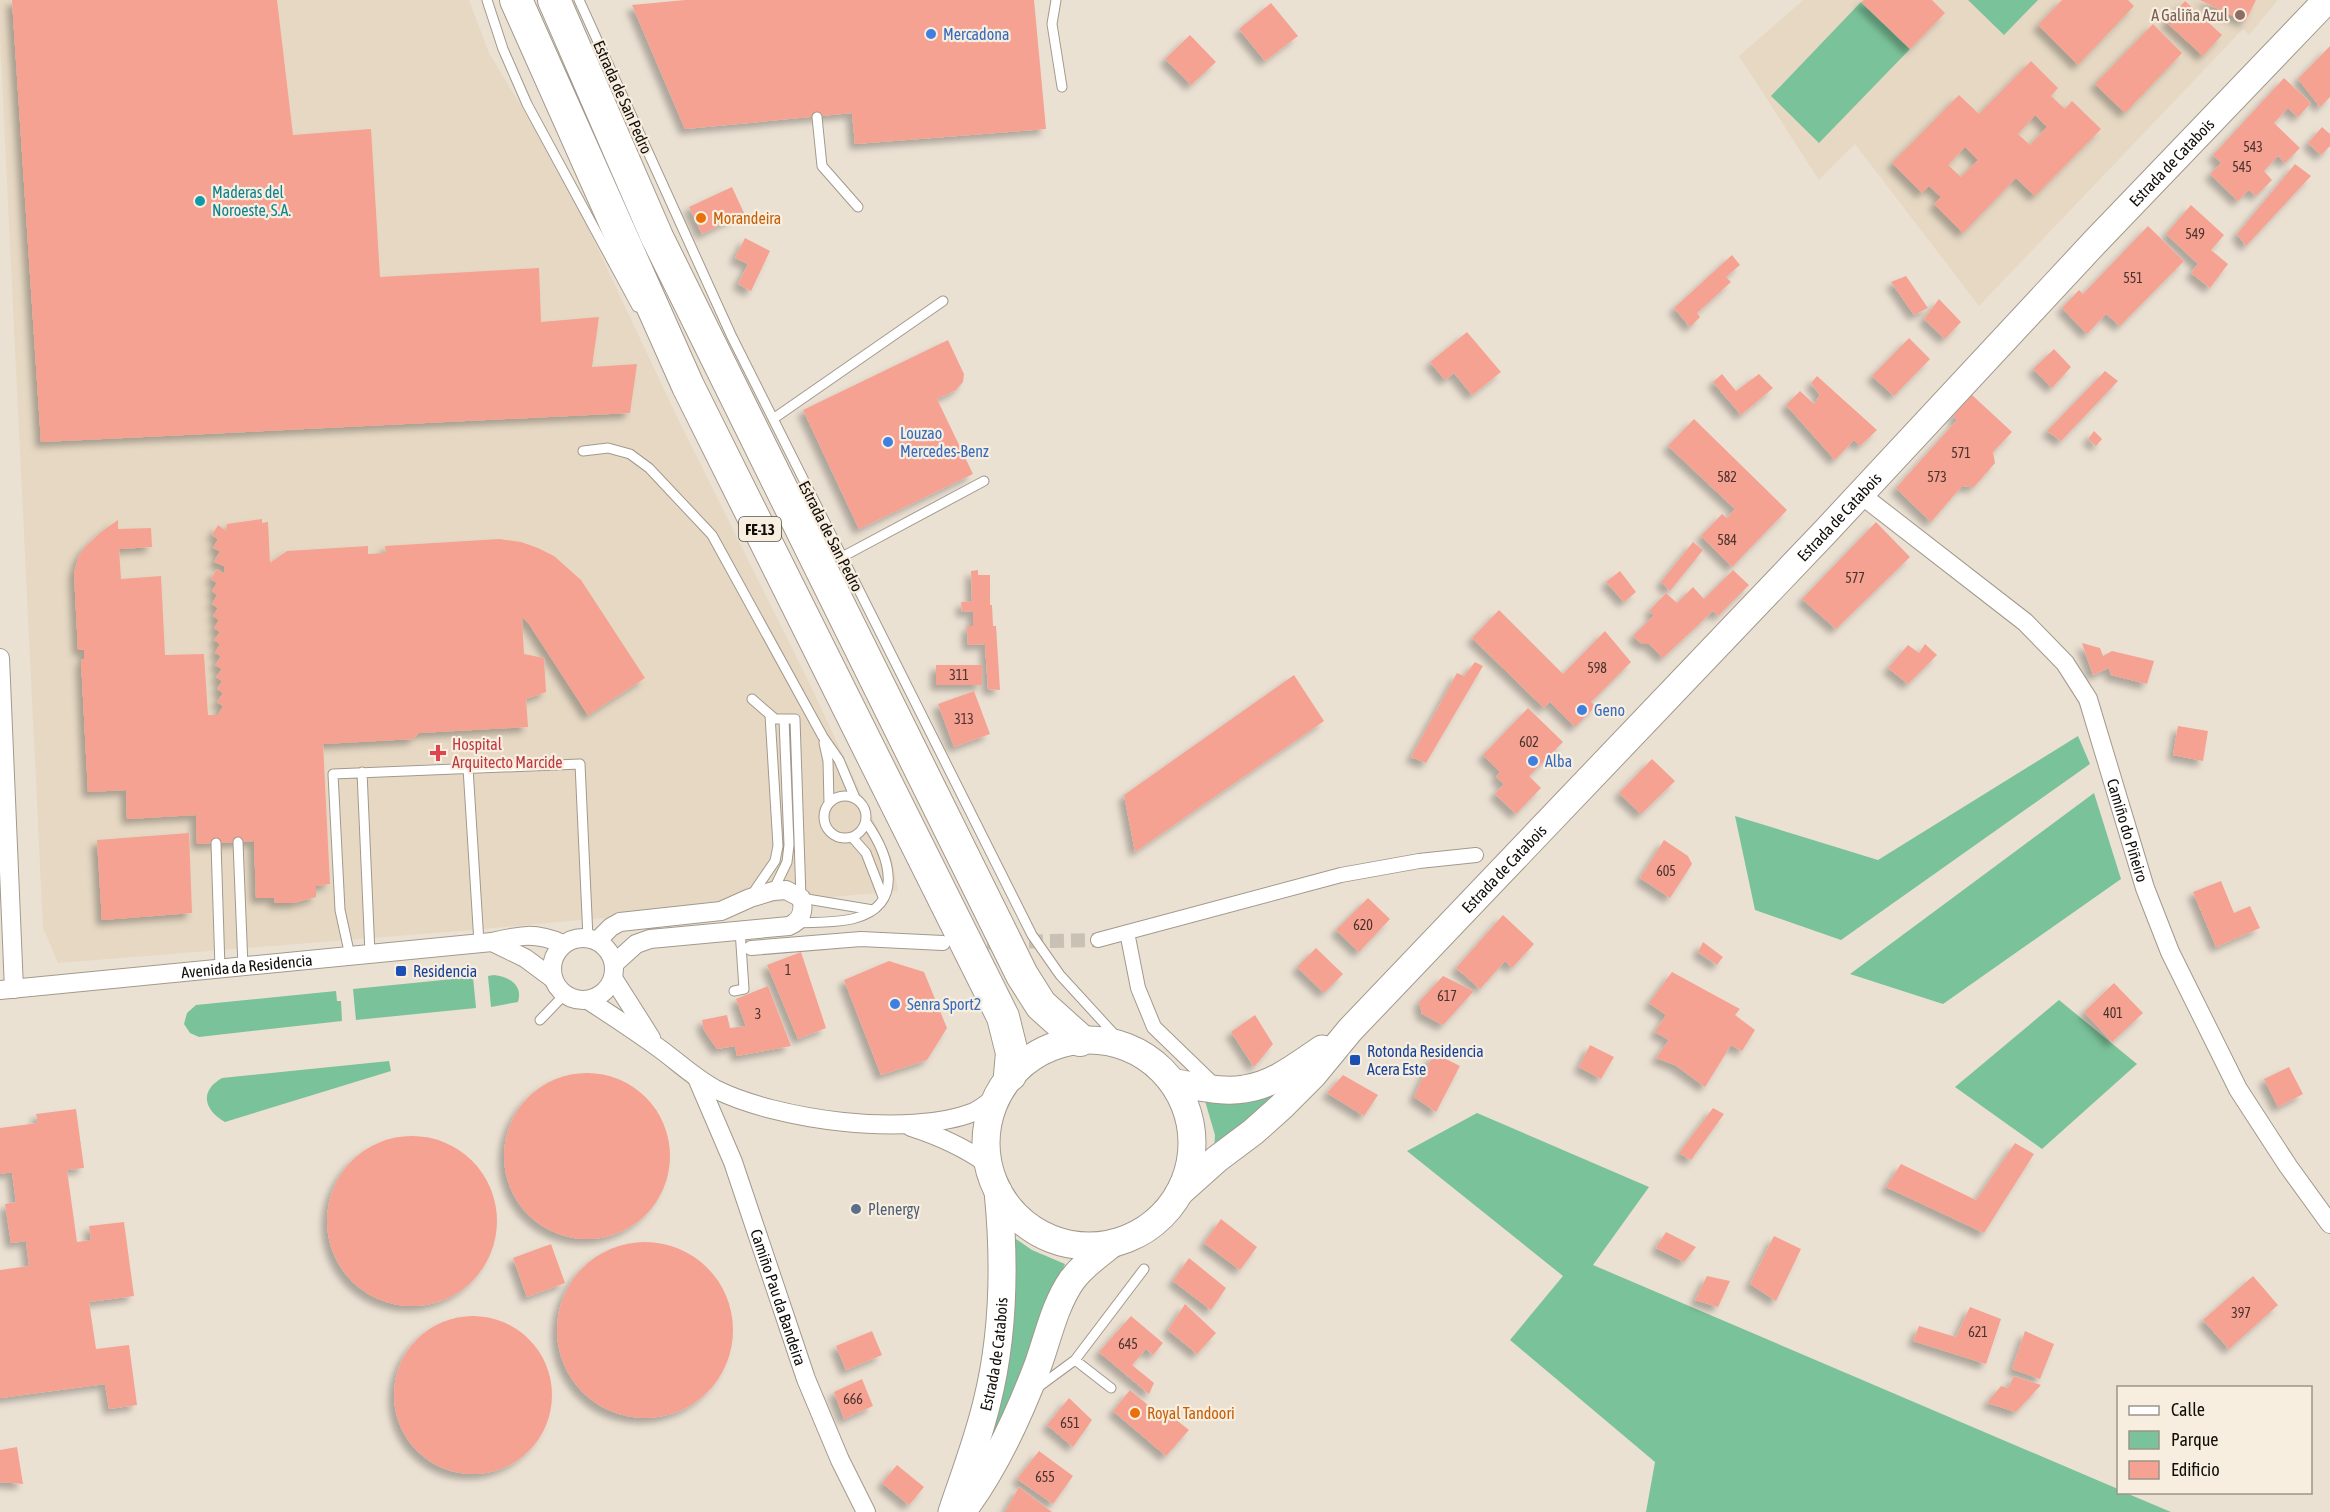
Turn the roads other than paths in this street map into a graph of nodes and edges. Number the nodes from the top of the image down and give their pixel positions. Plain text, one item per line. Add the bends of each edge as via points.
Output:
1 (487, 0) edge
2 (516, 0) edge
3 (554, 0) edge
4 (579, 0) edge
5 (1056, 0) edge
6 (2327, 0) edge
7 (1062, 87) dead end
8 (817, 117) dead end
9 (858, 207) dead end
10 (943, 301) dead end
11 (646, 320) dead end
12 (652, 330) dead end
13 (688, 386) junction
14 (773, 419) junction
15 (583, 451) dead end
16 (984, 481) dead end
17 (1860, 494) junction
18 (842, 557) junction
19 (0, 658) edge
20 (752, 699) dead end
21 (770, 715) junction
22 (784, 719) junction
23 (823, 737) junction
24 (468, 768) junction
25 (363, 772) junction
26 (855, 798) junction
27 (830, 803) junction
28 (866, 822) junction
29 (852, 837) junction
30 (238, 842) dead end
31 (216, 843) dead end
32 (1476, 855) dead end
33 (773, 891) junction
34 (750, 897) junction
35 (884, 897) junction
36 (801, 898) junction
37 (873, 910) junction
38 (796, 923) junction
39 (740, 930) junction
40 (1127, 932) junction
41 (592, 940) junction
42 (1098, 940) tunnel mouth
43 (485, 942) junction
44 (943, 943) dead end
45 (563, 944) junction
46 (751, 948) dead end
47 (370, 954) junction
48 (350, 956) junction
49 (243, 967) junction
50 (220, 969) junction
51 (613, 971) junction
52 (552, 978) junction
53 (7, 990) edge
54 (734, 991) dead end
55 (565, 994) junction
56 (588, 1000) junction
57 (540, 1020) dead end
58 (1350, 1030) junction
59 (1071, 1033) junction
60 (657, 1046) junction
61 (1125, 1046) junction
62 (1006, 1075) junction
63 (697, 1078) junction
64 (1175, 1083) junction
65 (1219, 1089) junction
66 (901, 1124) junction
67 (986, 1163) junction
68 (999, 1191) junction
69 (1179, 1193) junction
70 (2330, 1224) edge
71 (1113, 1243) junction
72 (1144, 1269) dead end
73 (1075, 1360) junction
74 (1111, 1388) dead end
75 (1026, 1396) junction
76 (866, 1512) edge
77 (952, 1512) edge
78 (962, 1512) edge

1 - 11 lane via 527,104
2 - 13 highway, FE-13
3 - 59 highway, FE-13 via 657,237 1022,975 1041,1005
4 - 14 lane, Estrada de San Pedro
5 - 7 lane via 1052,24
6 - 17 main road, Estrada de Catabois
8 - 9 lane via 822,166
10 - 14 lane
12 - 13 lane
13 - 62 highway, FE-13 via 1003,1017
14 - 18 lane, Estrada de San Pedro
15 - 23 lane via 608,448 630,454 649,468 711,535
16 - 18 lane
17 - 58 main road, Estrada de Catabois
17 - 70 street, Camiño do Piñeiro via 2025,622 2065,663 2088,699 2145,888 2170,952 2238,1089
18 - 61 lane, Estrada de San Pedro via 1032,935 1060,975
19 - 53 street
20 - 21 lane
21 - 22 lane
21 - 34 lane via 778,846 775,861
22 - 33 lane via 789,845 787,862
22 - 36 lane via 795,719
23 - 26 lane via 839,760
23 - 27 lane
24 - 25 lane
24 - 41 lane via 580,764
24 - 43 lane
25 - 47 lane
25 - 48 lane via 333,774 340,910
26 - 27 lane via 842,796
26 - 28 lane via 865,808
27 - 29 lane via 824,816 828,829 839,837
28 - 29 lane
28 - 35 lane via 887,859 889,873
29 - 35 lane via 866,853
30 - 49 lane
31 - 50 lane
32 - 40 street via 1341,875
33 - 34 street
33 - 36 street via 786,890
34 - 41 street via 721,911 620,922
35 - 37 lane
36 - 37 lane
36 - 38 street via 804,905
37 - 38 lane via 845,920
38 - 39 street
39 - 51 street via 650,939 636,944
39 - 54 lane via 744,989
40 - 42 street
40 - 65 street via 1138,988 1154,1027
41 - 45 street via 576,939
41 - 51 street via 606,947
43 - 45 street, Avenida da Residencia via 531,934
43 - 47 street, Avenida da Residencia
43 - 52 street via 525,958
44 - 46 street via 861,939
45 - 52 street via 555,955
47 - 48 street, Avenida da Residencia
48 - 49 street, Avenida da Residencia
49 - 50 street, Avenida da Residencia
50 - 53 street, Avenida da Residencia
51 - 56 street via 608,987
51 - 60 street via 631,1010
52 - 55 street
55 - 56 street
55 - 57 lane
56 - 60 street
58 - 65 main road, Estrada de Catabois via 1280,1077 1243,1090
58 - 69 main road, Estrada de Catabois via 1281,1107
59 - 61 main road, Estrada de Catabois
59 - 62 main road, Estrada de Catabois via 1060,1044
60 - 63 street
61 - 64 main road, Estrada de Catabois via 1154,1063
62 - 66 street via 976,1111 953,1119
62 - 67 main road, Estrada de Catabois via 986,1129
63 - 66 street via 717,1090 770,1109 820,1118
63 - 76 street, Camiño Pau da Bandeira via 733,1162 806,1379
64 - 65 main road, Estrada de Catabois
64 - 69 main road, Estrada de Catabois via 1187,1113 1192,1141 1189,1167
66 - 67 street via 948,1139
67 - 68 main road, Estrada de Catabois
68 - 71 main road, Estrada de Catabois via 1029,1227 1055,1240 1084,1246
68 - 77 main road, Estrada de Catabois via 1003,1235 997,1352 988,1401
69 - 71 main road, Estrada de Catabois via 1162,1215 1140,1233
71 - 75 main road, Estrada de Catabois via 1072,1279
72 - 73 lane
73 - 74 lane
73 - 75 lane
75 - 78 main road, Estrada de Catabois via 994,1461

